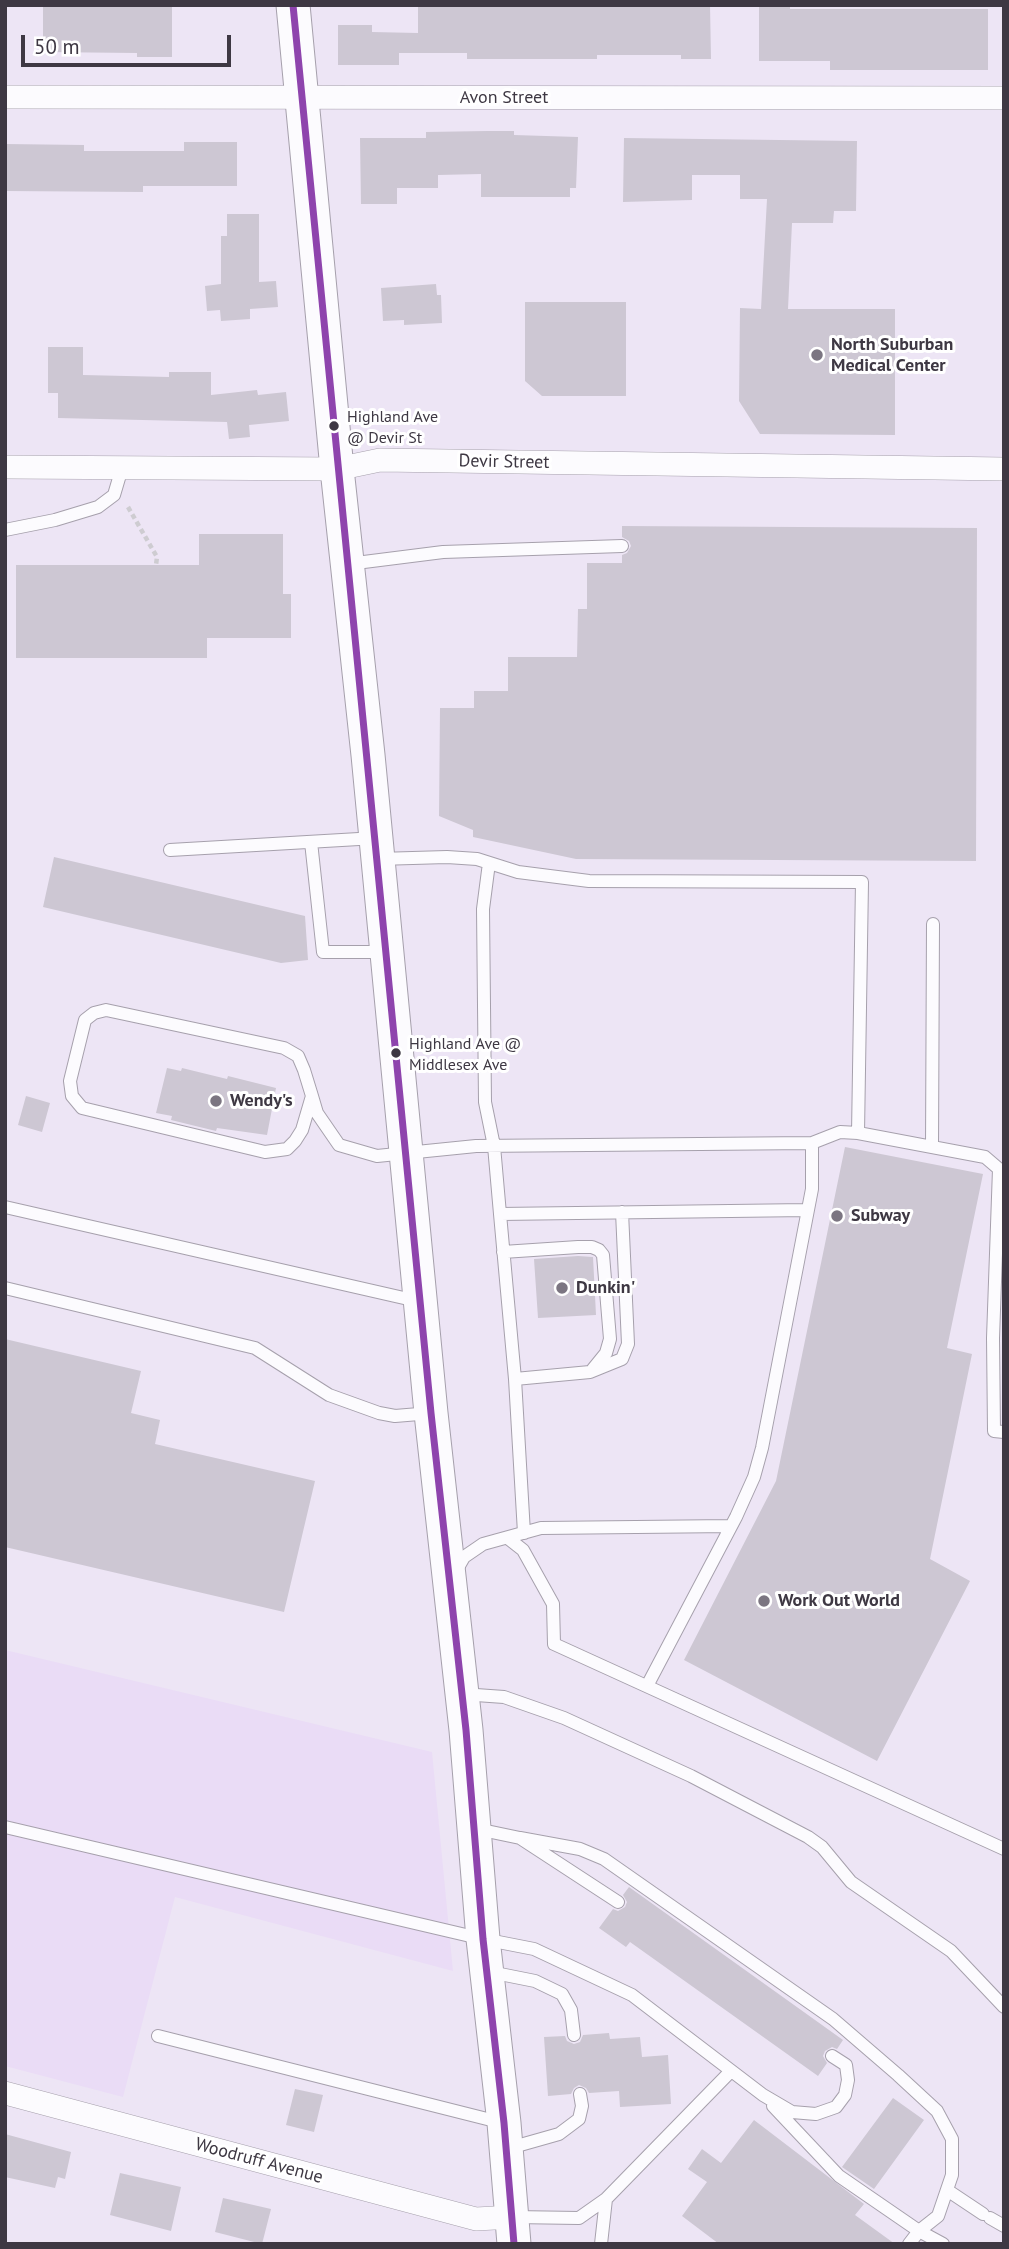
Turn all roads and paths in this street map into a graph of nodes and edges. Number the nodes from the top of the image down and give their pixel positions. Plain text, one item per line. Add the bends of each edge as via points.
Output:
1 (293, 5) edge
2 (5, 97) edge
3 (303, 97) junction
4 (1004, 97) edge
5 (5, 467) edge
6 (122, 468) junction
7 (337, 469) junction
8 (1004, 469) edge
9 (114, 495) junction
10 (5, 530) edge
11 (622, 546) dead end
12 (348, 564) junction
13 (156, 565) dead end
14 (311, 842) junction
15 (170, 850) dead end
16 (378, 858) junction
17 (489, 863) junction
18 (933, 924) dead end
19 (387, 951) junction
20 (312, 1096) junction
21 (858, 1133) junction
22 (812, 1143) junction
23 (494, 1146) junction
24 (932, 1147) junction
25 (392, 1154) junction
26 (5, 1208) edge
27 (807, 1210) junction
28 (622, 1212) junction
29 (500, 1214) junction
30 (503, 1252) junction
31 (5, 1288) edge
32 (421, 1302) junction
33 (590, 1372) junction
34 (515, 1378) junction
35 (431, 1413) junction
36 (1004, 1432) edge
37 (731, 1526) junction
38 (524, 1533) junction
39 (509, 1539) junction
40 (451, 1592) junction
41 (647, 1686) junction
42 (462, 1694) junction
43 (5, 1827) edge
44 (474, 1829) junction
45 (520, 1838) junction
46 (1004, 1849) edge
47 (618, 1902) dead end
48 (483, 1939) junction
49 (486, 1971) junction
50 (1004, 2007) edge
51 (574, 2035) dead end
52 (158, 2036) dead end
53 (832, 2056) dead end
54 (731, 2071) junction
55 (5, 2093) edge
56 (580, 2094) dead end
57 (763, 2095) junction
58 (505, 2136) junction
59 (947, 2190) junction
60 (606, 2199) junction
61 (1004, 2226) edge
62 (514, 2230) edge
63 (919, 2231) junction
64 (601, 2244) edge
65 (909, 2244) edge
66 (943, 2244) edge

1 - 3 main road
2 - 3 street, Avon Street
3 - 4 street, Avon Street
3 - 7 main road
5 - 6 street, Devir Street
6 - 7 street, Devir Street
6 - 9 lane
7 - 8 street, Devir Street via 380,460
7 - 12 main road
9 - 10 lane via 98,507
9 - 13 path via 128,506 157,557
11 - 12 lane via 443,552
12 - 16 main road
14 - 15 lane
14 - 16 lane
14 - 19 lane via 323,953
16 - 17 lane via 447,857
16 - 19 main road
17 - 21 lane via 542,877 589,881 862,882
17 - 23 lane via 483,909 485,1102
18 - 24 lane
19 - 25 main road
20 - 20 lane via 298,1056 284,1048 106,1010 85,1020 70,1080 72,1096 82,1108 265,1152 287,1149 295,1141
20 - 25 lane via 317,1113 339,1145
21 - 22 lane via 840,1132
21 - 24 lane
22 - 23 lane
22 - 27 lane
23 - 25 lane
23 - 29 lane
24 - 36 lane via 985,1157 999,1168 994,1431
25 - 32 main road
26 - 32 lane
27 - 28 lane
27 - 37 lane via 762,1448
28 - 29 lane
28 - 33 lane via 627,1348 622,1359
29 - 30 lane
30 - 33 lane via 592,1247 603,1255 610,1339 599,1365
30 - 34 lane
31 - 35 lane via 255,1348 330,1395 379,1413
32 - 35 main road
33 - 34 lane
34 - 38 lane
35 - 40 main road
37 - 38 lane via 541,1528
37 - 41 lane
38 - 39 lane
39 - 40 lane via 483,1544 464,1557
39 - 41 lane via 523,1550 553,1604 554,1644
40 - 42 main road
41 - 46 lane
42 - 44 main road
42 - 50 lane via 504,1697 564,1718 691,1776 808,1837 851,1882 951,1951
43 - 48 lane
44 - 45 lane
44 - 48 main road
45 - 47 lane
45 - 59 lane via 580,1849 604,1859 833,2019 937,2111 952,2138 952,2175
48 - 49 main road
48 - 54 lane via 534,1949 632,1995
49 - 51 lane via 536,1981 562,1994 571,2010
49 - 58 main road
52 - 58 lane
53 - 57 lane via 846,2065 848,2080 836,2107 816,2114 792,2112
54 - 57 lane
54 - 60 lane
55 - 62 street, Woodruff Avenue
56 - 58 lane via 579,2119 559,2134
57 - 63 lane via 839,2176
58 - 62 main road
59 - 61 lane
59 - 63 lane via 939,2216
60 - 62 lane via 579,2218
60 - 64 lane
63 - 65 lane
63 - 66 lane

